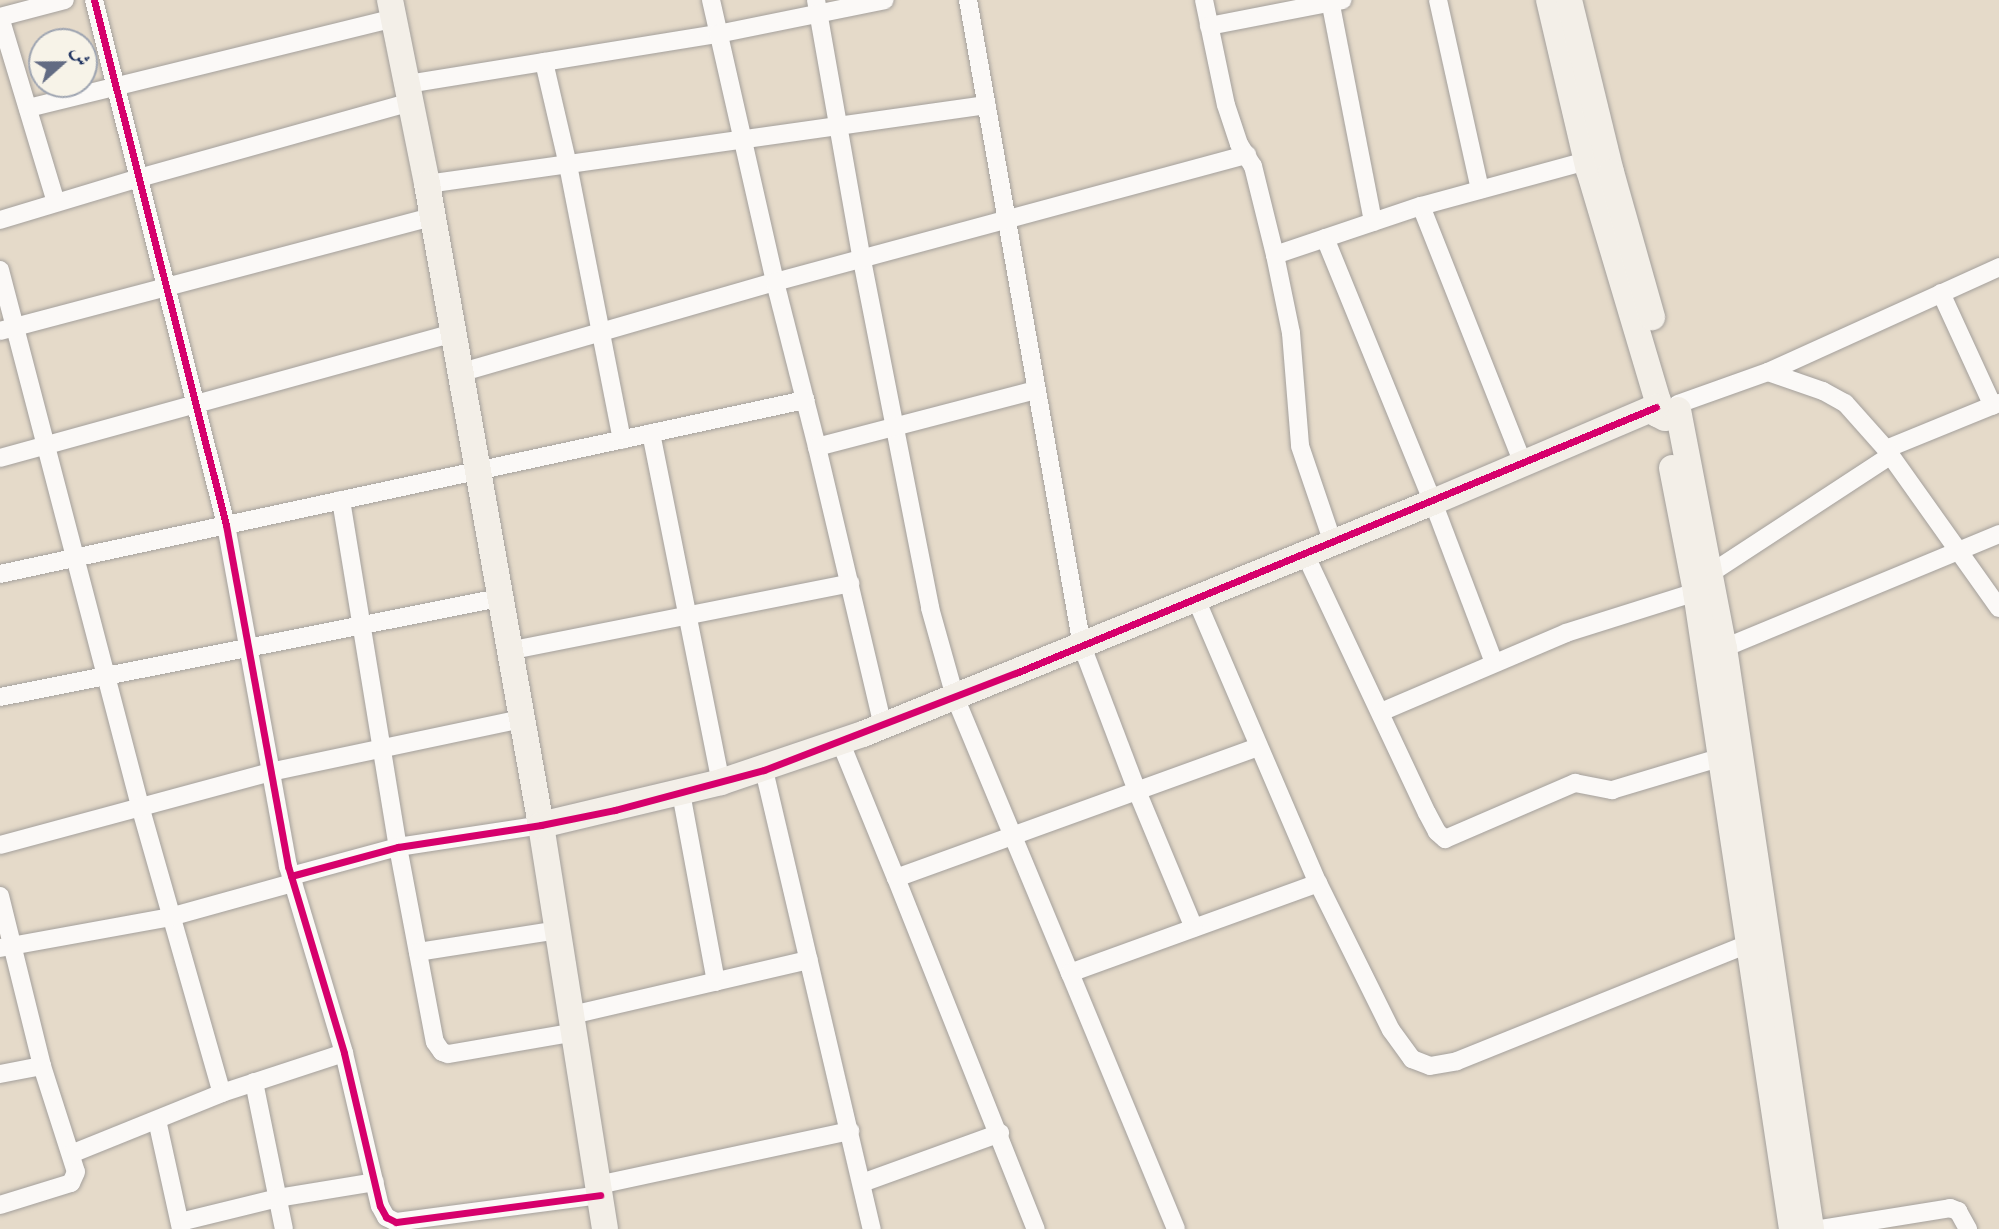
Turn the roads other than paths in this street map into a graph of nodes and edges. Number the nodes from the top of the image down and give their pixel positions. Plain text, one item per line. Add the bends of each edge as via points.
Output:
1 (65, 0) edge
2 (94, 0) edge
3 (711, 0) edge
4 (885, 0) edge
5 (968, 0) edge
6 (1204, 0) edge
7 (1437, 0) edge
8 (1549, 0) edge
9 (1569, 0) edge
10 (1334, 1) edge
11 (817, 6) edge
12 (392, 9) edge
13 (0, 17) edge
14 (1209, 26) junction
15 (718, 34) junction
16 (544, 62) junction
17 (117, 87) junction
18 (410, 93) junction
19 (986, 105) junction
20 (28, 108) junction
21 (839, 127) junction
22 (743, 141) junction
23 (1247, 155) junction
24 (1587, 161) junction
25 (568, 165) junction
26 (139, 178) junction
27 (427, 184) junction
28 (1480, 189) junction
29 (56, 202) junction
30 (1421, 206) junction
31 (432, 217) junction
32 (1006, 219) junction
33 (0, 220) edge
34 (1373, 222) junction
35 (1325, 238) junction
36 (1275, 255) junction
37 (862, 260) junction
38 (1999, 267) edge
39 (0, 270) edge
40 (775, 282) junction
41 (165, 285) junction
42 (1941, 293) junction
43 (8, 328) edge
44 (453, 333) junction
45 (601, 334) junction
46 (1768, 372) junction
47 (459, 373) junction
48 (1036, 390) junction
49 (805, 400) junction
50 (1996, 404) edge
51 (197, 405) junction
52 (1668, 407) junction
53 (894, 428) junction
54 (651, 433) junction
55 (622, 440) junction
56 (47, 447) junction
57 (817, 447) junction
58 (1889, 452) junction
59 (0, 458) edge
60 (1523, 464) junction
61 (476, 472) junction
62 (341, 500) junction
63 (1433, 502) junction
64 (226, 525) junction
65 (1999, 534) edge
66 (1333, 543) junction
67 (1958, 552) junction
68 (1305, 554) junction
69 (75, 558) junction
70 (0, 573) edge
71 (850, 583) junction
72 (1704, 583) junction
73 (499, 598) junction
74 (1196, 599) junction
75 (1999, 608) edge
76 (687, 615) junction
77 (361, 625) junction
78 (248, 646) junction
79 (1083, 646) junction
80 (1724, 648) junction
81 (508, 651) junction
82 (1494, 663) junction
83 (107, 678) junction
84 (0, 697) edge
85 (955, 697) junction
86 (1381, 712) junction
87 (520, 719) junction
88 (883, 726) junction
89 (840, 741) junction
90 (1258, 747) junction
91 (382, 748) junction
92 (1719, 758) junction
93 (765, 770) junction
94 (270, 772) junction
95 (721, 782) junction
96 (1137, 791) junction
97 (681, 793) junction
98 (140, 806) junction
99 (541, 825) junction
100 (1015, 836) junction
101 (0, 845) edge
102 (398, 847) junction
103 (896, 878) junction
104 (292, 879) junction
105 (1318, 883) junction
106 (0, 897) edge
107 (170, 917) junction
108 (1194, 928) junction
109 (558, 930) junction
110 (1751, 943) junction
111 (6, 947) edge
112 (418, 952) junction
113 (810, 960) junction
114 (1070, 973) junction
115 (716, 982) junction
116 (573, 1023) junction
117 (344, 1053) junction
118 (42, 1066) junction
119 (0, 1074) edge
120 (254, 1082) junction
121 (222, 1093) junction
122 (157, 1120) junction
123 (850, 1131) junction
124 (1000, 1133) junction
125 (71, 1154) junction
126 (375, 1182) junction
127 (862, 1183) junction
128 (599, 1190) junction
129 (278, 1198) junction
130 (0, 1206) edge
131 (180, 1225) edge
132 (284, 1229) edge
133 (605, 1229) edge
134 (872, 1229) edge
135 (1036, 1229) edge
136 (1176, 1229) edge
137 (1792, 1229) edge
138 (1811, 1229) edge
139 (1821, 1229) edge
140 (1968, 1229) edge

1 - 13 street
2 - 17 street
3 - 15 street
4 - 11 street
5 - 19 street
6 - 14 street
7 - 28 street
8 - 24 street
9 - 52 street
10 - 14 street
10 - 34 street
11 - 15 street
11 - 21 street
12 - 17 street
12 - 18 street
13 - 20 street
14 - 23 street via 1226,105
15 - 16 street
15 - 22 street
16 - 18 street
16 - 25 street
17 - 20 street
17 - 26 street
18 - 26 street
18 - 27 street
19 - 21 street
19 - 32 street
20 - 29 street
21 - 22 street
21 - 37 street
22 - 25 street
22 - 40 street
23 - 32 street
23 - 36 street
24 - 28 street
24 - 52 street
25 - 27 street
25 - 45 street
26 - 29 street
26 - 41 street
27 - 31 street
28 - 30 street
29 - 33 street
30 - 34 street
30 - 60 street
31 - 41 street
31 - 44 street
32 - 37 street
32 - 48 street
34 - 35 street
35 - 36 street
35 - 63 street
36 - 66 street via 1291,332 1300,446
37 - 40 street
37 - 53 street
38 - 42 street
39 - 43 street
40 - 45 street
40 - 49 street
41 - 43 street
41 - 51 street
42 - 46 street
42 - 50 street
43 - 56 street
44 - 47 street
44 - 51 street
45 - 47 street
45 - 55 street
46 - 52 street
46 - 58 street via 1844,403
47 - 61 street
48 - 53 street
48 - 79 street
49 - 54 street
49 - 57 street
50 - 58 street
51 - 56 street
51 - 64 street
52 - 60 street
52 - 72 street
53 - 57 street
53 - 85 street via 926,595
54 - 55 street
54 - 76 street
55 - 61 street
56 - 59 street
56 - 69 street
57 - 71 street
58 - 67 street
58 - 72 street
60 - 63 street
61 - 62 street
61 - 73 street
62 - 64 street
62 - 77 street
63 - 66 street
63 - 82 street
64 - 69 street
64 - 78 street
65 - 67 street
66 - 68 street
67 - 75 street
67 - 80 street
68 - 74 street
68 - 86 street
69 - 70 street
69 - 83 street
71 - 76 street
71 - 88 street
72 - 80 street
72 - 82 street
72 - 92 street
73 - 77 street
73 - 81 street
74 - 79 street
74 - 90 street
76 - 81 street
76 - 95 street
77 - 78 street
77 - 91 street
78 - 83 street
78 - 94 street
79 - 85 street
79 - 96 street
80 - 138 street
81 - 87 street
82 - 86 street
83 - 84 street
83 - 98 street
85 - 88 street
85 - 100 street
86 - 92 street via 1427,813 1445,839 1575,783 1612,790
87 - 91 street
87 - 99 street
88 - 89 street
89 - 93 street
89 - 103 street
90 - 96 street
90 - 105 street
91 - 94 street
91 - 102 street
92 - 110 street
93 - 95 street
93 - 113 street
94 - 98 street
94 - 104 street
95 - 97 street
96 - 100 street
96 - 108 street
97 - 99 street
97 - 115 street
98 - 101 street
98 - 107 street
99 - 102 street
99 - 109 street
100 - 103 street
100 - 114 street
102 - 104 street
102 - 112 street
103 - 124 street
104 - 107 street
104 - 117 street
105 - 108 street
105 - 110 street via 1402,1048 1412,1059 1430,1066 1457,1061
106 - 111 street
107 - 111 street
107 - 121 street
108 - 114 street
109 - 112 street
109 - 116 street
110 - 137 street
111 - 118 street
112 - 116 street via 433,1034 442,1052
113 - 115 street
113 - 123 street
114 - 136 street
115 - 116 street
116 - 128 street
117 - 120 street
117 - 126 street
118 - 119 street
118 - 125 street
120 - 121 street
120 - 129 street
121 - 122 street
122 - 125 street
122 - 131 street
123 - 127 street
123 - 128 street
124 - 127 street
124 - 135 street
125 - 130 street via 76,1172 71,1183
126 - 128 street via 383,1212 396,1222
126 - 129 street
127 - 134 street
128 - 133 street
129 - 131 street
129 - 132 street
139 - 140 street via 1950,1208 1958,1211

